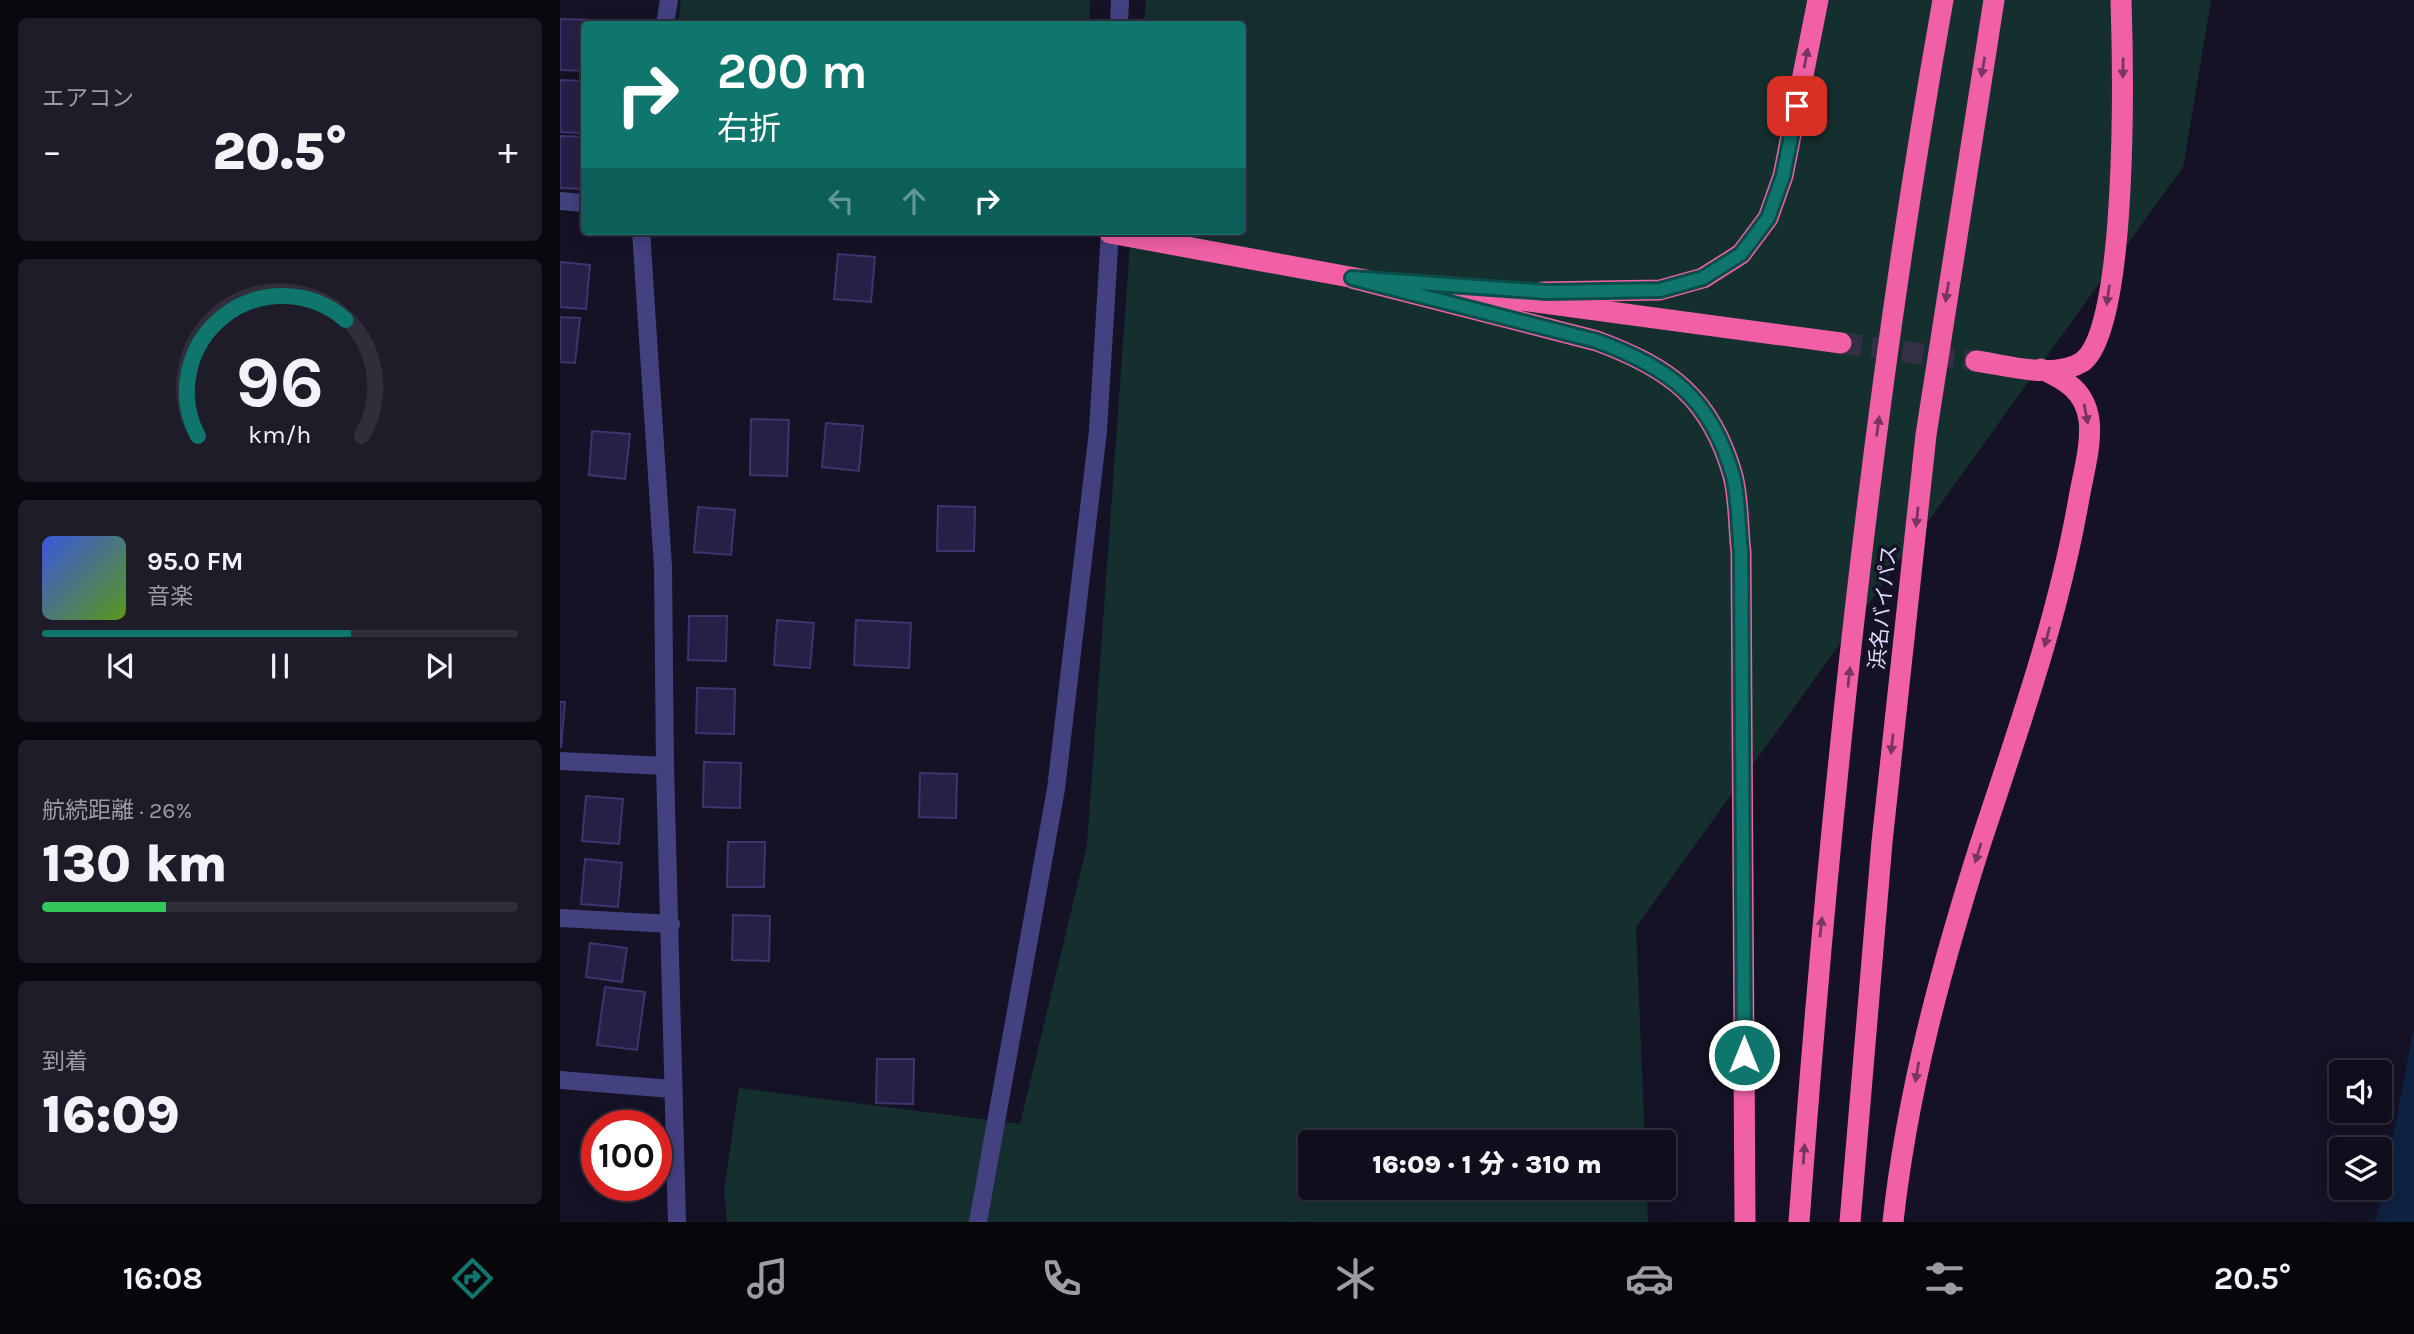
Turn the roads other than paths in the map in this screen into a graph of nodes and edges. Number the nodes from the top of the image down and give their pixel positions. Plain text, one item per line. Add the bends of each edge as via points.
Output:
1 (669, 0) edge
2 (1120, 0) edge
3 (1818, 0) edge
4 (1943, 0) edge
5 (1994, 0) edge
6 (2121, 0) edge
7 (666, 21) edge
8 (1119, 21) edge
9 (560, 201) edge
10 (581, 203) edge
11 (641, 235) edge
12 (1110, 235) edge
13 (1126, 235) edge
14 (1352, 278) junction
15 (1841, 343) tunnel mouth
16 (1976, 361) tunnel mouth
17 (2041, 369) junction
18 (560, 761) edge
19 (665, 766) junction
20 (560, 918) edge
21 (671, 924) junction
22 (560, 1080) edge
23 (672, 1089) junction
24 (677, 1222) edge
25 (978, 1222) edge
26 (1745, 1222) edge
27 (1799, 1222) edge
28 (1850, 1222) edge
29 (1893, 1222) edge

1 - 7 street
2 - 8 street
14 -> 3 highway via 1547,292 1660,290 1703,278 1741,254 1768,218 1783,176
27 -> 4 highway, 浜名バイパス via 1820,935 1867,512 1918,140
5 -> 28 highway, 浜名バイパス via 1926,435 1882,842
6 -> 17 highway via 2120,194 2106,307 2093,350 2083,361 2069,368
9 - 10 street
11 - 19 street via 663,567
12 - 25 street via 1098,431 1056,789
13 - 14 highway
14 - 15 highway
14 - 26 highway via 1632,354 1689,391 1717,433 1733,478 1741,552
16 - 17 highway
17 -> 29 highway via 2068,381 2083,398 2089,421 2071,543 2030,700 1940,975 1919,1062
18 - 19 street
19 - 21 street
20 - 21 street
21 - 23 street
22 - 23 street
23 - 24 street

